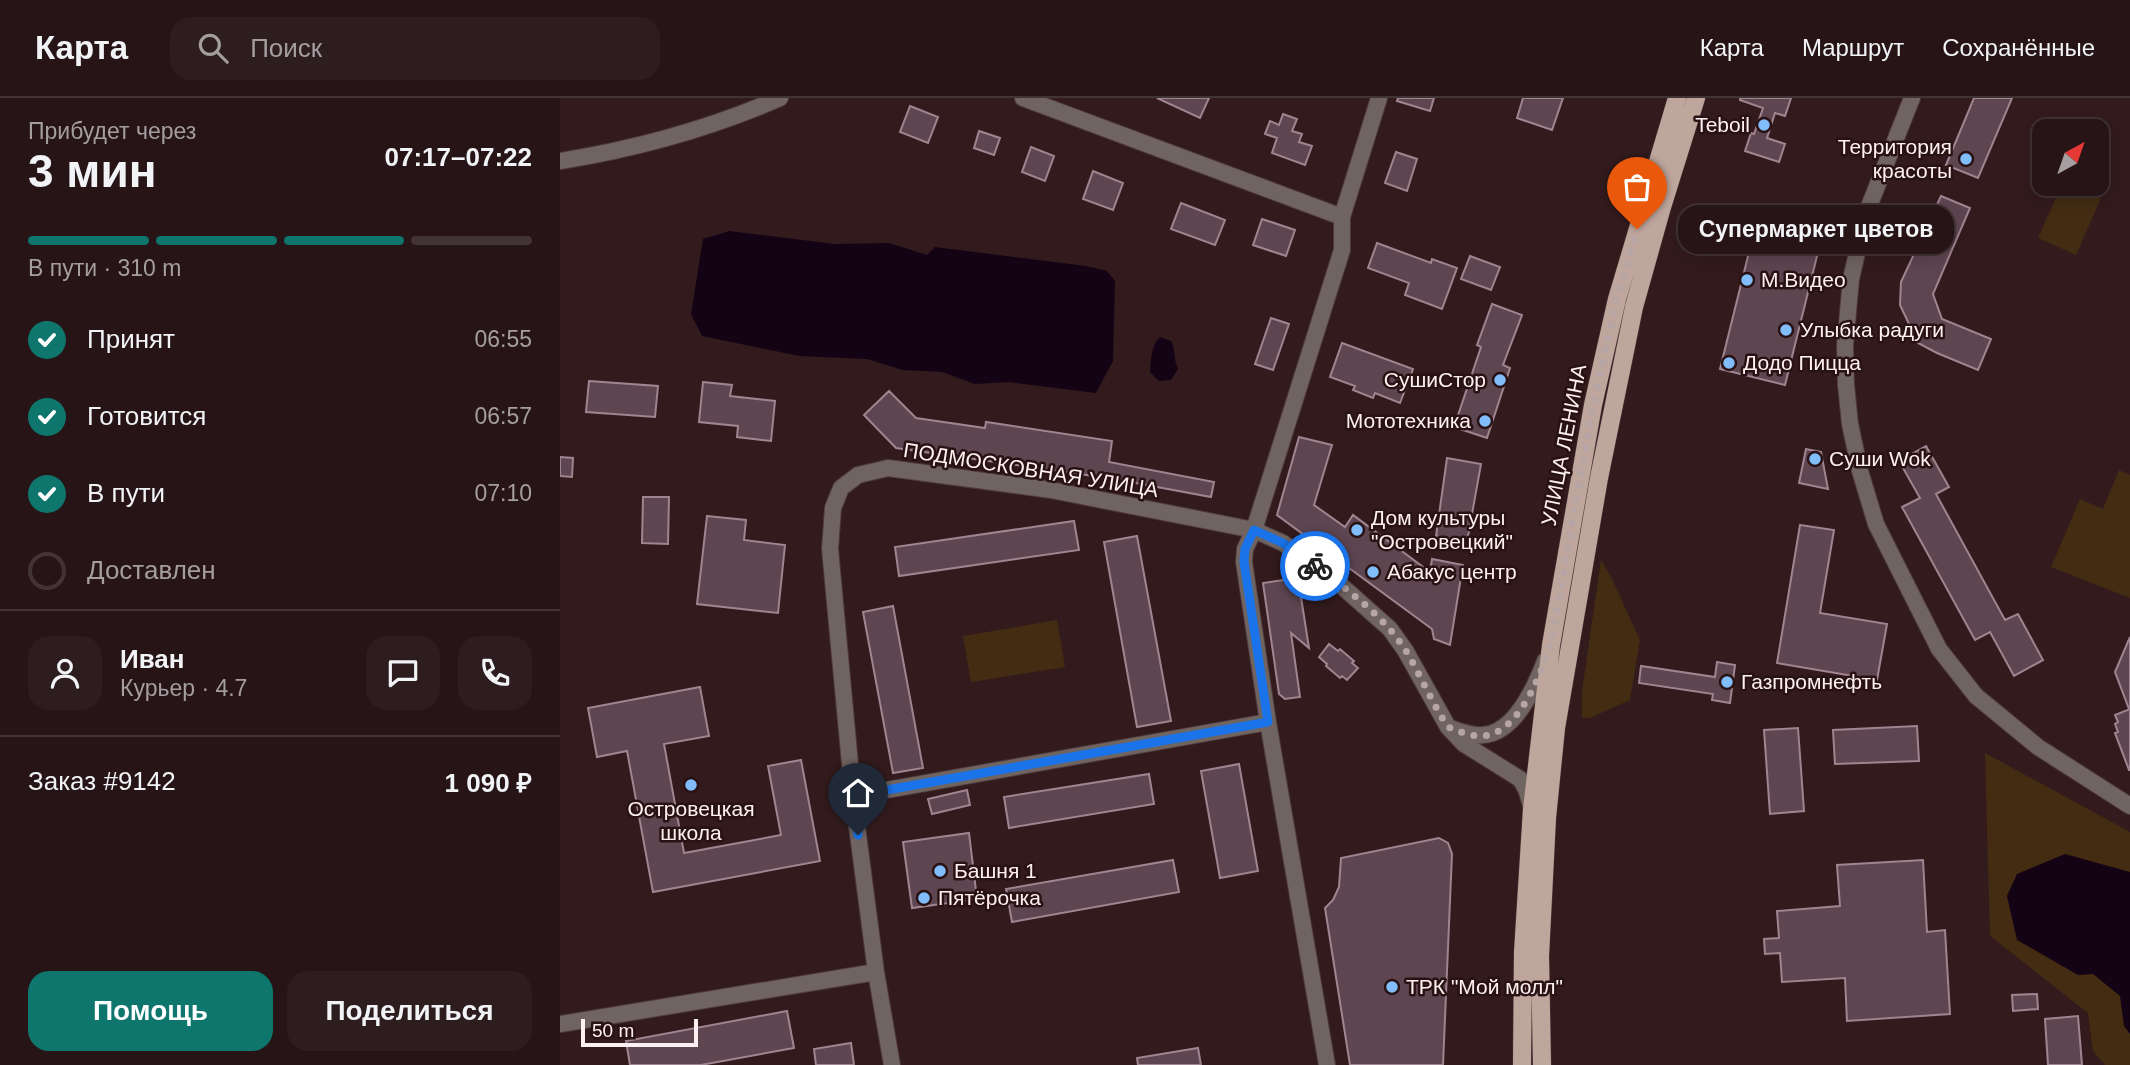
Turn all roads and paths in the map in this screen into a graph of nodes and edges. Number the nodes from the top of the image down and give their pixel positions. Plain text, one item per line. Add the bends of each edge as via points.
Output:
1 (780, 98) edge
2 (1023, 98) edge
3 (1380, 98) edge
4 (1677, 98) edge
5 (1696, 98) edge
6 (1912, 98) edge
7 (560, 161) edge
8 (1342, 217) junction
9 (1254, 530) junction
10 (1551, 645) junction
11 (1268, 722) junction
12 (1448, 727) junction
13 (853, 796) junction
14 (2130, 806) edge
15 (1539, 813) junction
16 (876, 972) junction
17 (560, 1024) edge
18 (892, 1065) edge
19 (1327, 1065) edge
20 (1522, 1065) edge
21 (1542, 1065) edge

1 - 7 street via 740,116 607,154
2 - 8 street
3 - 8 street
4 - 10 main road, УЛИЦА ЛЕНИНА via 1617,299 1593,405
5 - 15 main road, УЛИЦА ЛЕНИНА via 1634,307
6 - 14 street via 1866,214 1851,279 1845,345 1850,424 1876,524 1939,649 1976,696 2038,747
8 - 9 street via 1342,250
9 - 11 street via 1244,562
9 - 12 street, ПОДМОСКОВНАЯ УЛИЦА via 1283,543 1336,581 1390,629
9 - 13 street, ПОДМОСКОВНАЯ УЛИЦА via 1038,488 888,468 858,475 842,488 833,508 830,549
10 - 12 street via 1527,701 1503,727 1480,736
10 - 15 main road, УЛИЦА ЛЕНИНА
11 - 13 street
11 - 19 street
12 - 15 street, ПОДМОСКОВНАЯ УЛИЦА via 1464,744 1520,779
13 - 16 street, ПОДМОСКОВНАЯ УЛИЦА
15 - 20 main road via 1523,952
15 - 21 main road
16 - 17 street
16 - 18 street, ПОДМОСКОВНАЯ УЛИЦА

